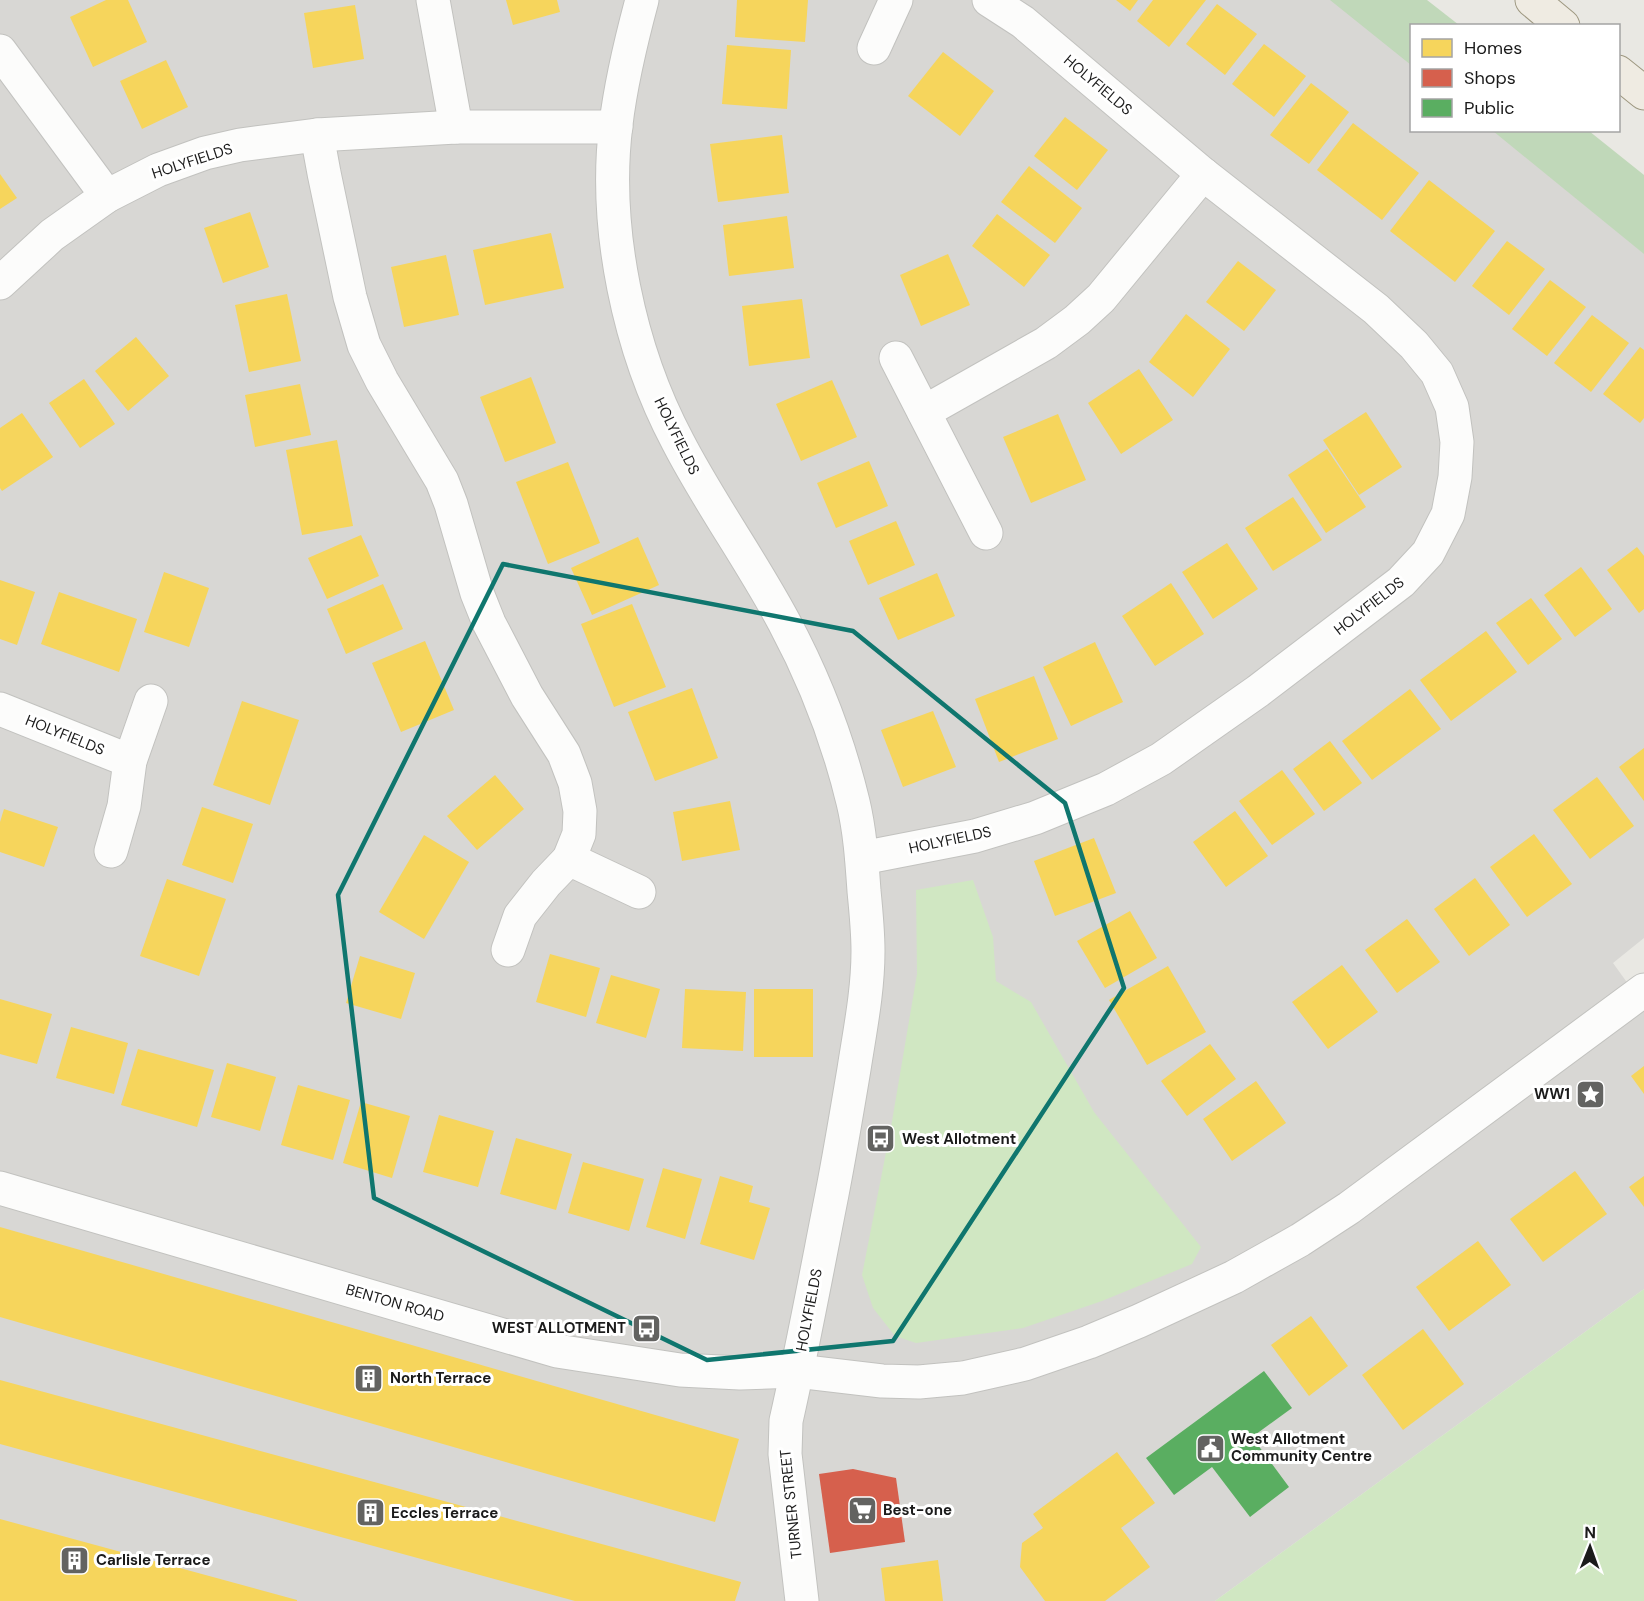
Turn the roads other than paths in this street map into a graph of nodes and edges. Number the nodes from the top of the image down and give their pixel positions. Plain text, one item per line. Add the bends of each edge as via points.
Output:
1 (433, 0) edge
2 (642, 0) edge
3 (896, 0) edge
4 (989, 0) edge
5 (1532, 0) edge
6 (1561, 24) edge
7 (874, 48) dead end
8 (0, 51) edge
9 (1620, 74) edge
10 (1644, 93) edge
11 (456, 127) junction
12 (615, 127) junction
13 (317, 135) junction
14 (1203, 174) junction
15 (107, 195) junction
16 (0, 283) edge
17 (896, 358) dead end
18 (924, 412) junction
19 (986, 533) dead end
20 (151, 701) dead end
21 (0, 709) edge
22 (129, 760) junction
23 (111, 850) dead end
24 (569, 858) junction
25 (862, 858) junction
26 (639, 892) dead end
27 (508, 950) dead end
28 (1644, 990) edge
29 (0, 1188) edge
30 (798, 1371) junction
31 (802, 1601) edge

1 - 11 street
2 - 12 street, HOLYFIELDS via 627,56
3 - 7 street
4 - 14 street, HOLYFIELDS via 1023,22
5 - 6 main road
8 - 15 street
9 - 10 main road
11 - 12 street, HOLYFIELDS
11 - 13 street, HOLYFIELDS
12 - 25 street, HOLYFIELDS via 616,243 628,313 675,438 754,570 813,681 854,805
13 - 15 street, HOLYFIELDS via 206,153 158,170
13 - 24 street via 364,345 442,481 489,623 527,696 564,754 575,783 579,834
14 - 18 street via 1101,298 1077,320 1046,343
14 - 25 street, HOLYFIELDS via 1376,309 1437,373 1452,407 1457,442 1448,514 1428,553 1401,582 1161,759 1106,789 1035,818 975,836
15 - 16 street, HOLYFIELDS via 52,235
17 - 18 street
18 - 19 street
20 - 22 street
21 - 22 street, HOLYFIELDS
22 - 23 street via 124,806
24 - 26 street
24 - 27 street via 520,916
25 - 30 street, HOLYFIELDS via 868,950 865,1004
28 - 30 street, BENTON ROAD via 1350,1208 1234,1277 1139,1322 1025,1364 963,1378 882,1381
29 - 30 street, BENTON ROAD via 557,1351 680,1370
30 - 31 street, TURNER STREET via 786,1421 785,1454

